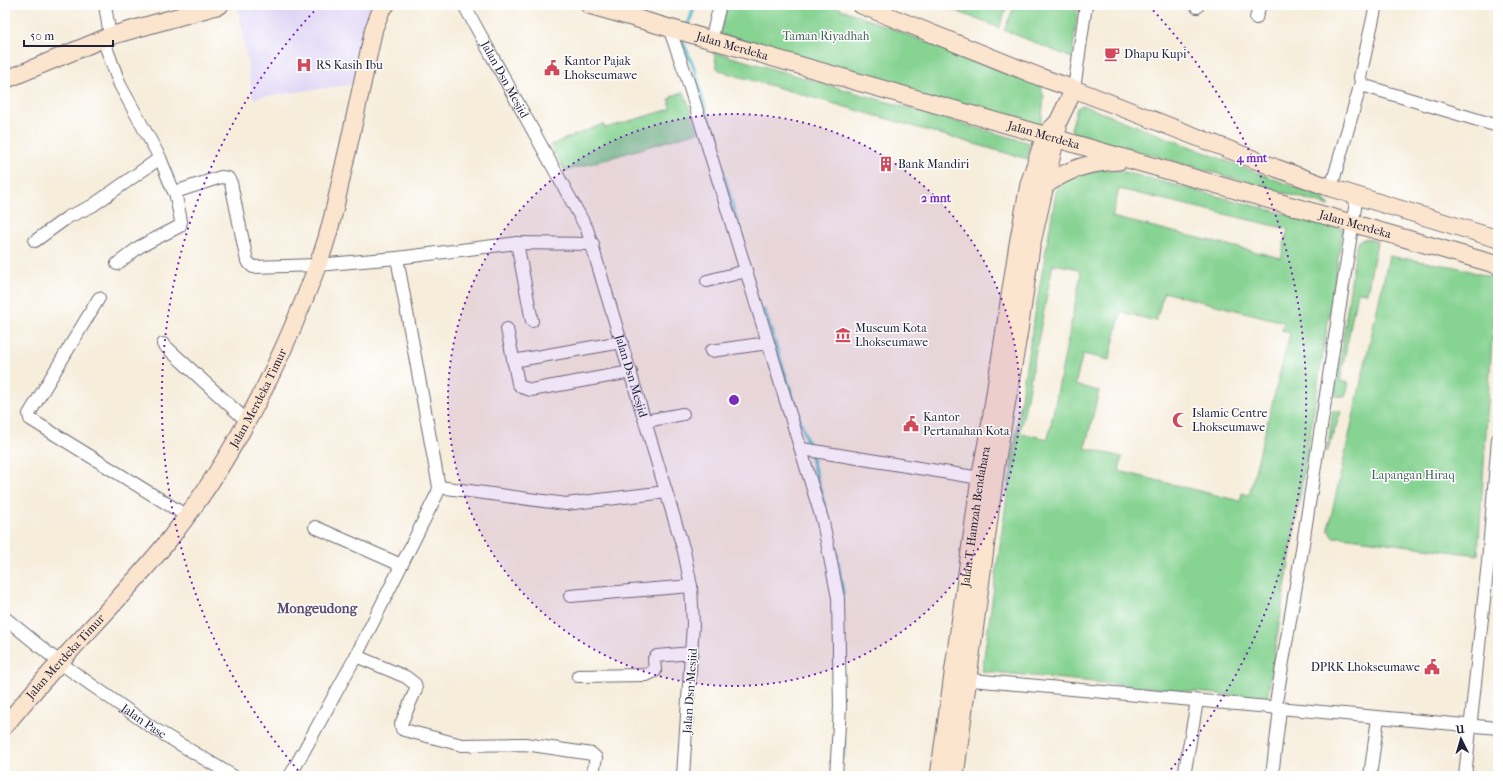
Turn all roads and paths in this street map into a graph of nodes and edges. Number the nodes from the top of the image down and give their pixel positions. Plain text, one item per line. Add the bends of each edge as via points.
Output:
1 (105, 5) edge
2 (220, 5) edge
3 (464, 5) edge
4 (589, 5) edge
5 (720, 5) edge
6 (861, 5) edge
7 (1086, 5) edge
8 (1260, 5) edge
9 (1376, 5) edge
10 (383, 6) edge
11 (1256, 18) dead end
12 (670, 28) junction
13 (107, 37) junction
14 (707, 39) junction
15 (5, 80) edge
16 (1361, 83) junction
17 (1074, 89) junction
18 (1498, 126) edge
19 (1053, 132) junction
20 (160, 158) junction
21 (1132, 160) junction
22 (1043, 187) junction
23 (1331, 188) junction
24 (175, 192) junction
25 (1357, 195) junction
26 (1353, 223) junction
27 (1498, 239) edge
28 (35, 241) dead end
29 (518, 243) junction
30 (593, 244) junction
31 (397, 258) junction
32 (117, 264) dead end
33 (317, 265) junction
34 (1498, 265) edge
35 (746, 271) junction
36 (707, 281) dead end
37 (99, 298) dead end
38 (532, 321) dead end
39 (507, 329) dead end
40 (622, 342) junction
41 (768, 343) junction
42 (164, 344) dead end
43 (711, 351) dead end
44 (513, 361) junction
45 (631, 372) junction
46 (683, 414) dead end
47 (646, 421) junction
48 (248, 422) junction
49 (1498, 439) edge
50 (804, 449) junction
51 (980, 478) junction
52 (439, 487) junction
53 (666, 492) junction
54 (187, 516) junction
55 (315, 527) dead end
56 (401, 565) junction
57 (691, 586) junction
58 (570, 596) dead end
59 (5, 618) edge
60 (692, 653) junction
61 (356, 656) junction
62 (59, 662) junction
63 (578, 676) dead end
64 (960, 679) junction
65 (1197, 701) junction
66 (1278, 709) junction
67 (1378, 718) junction
68 (5, 726) edge
69 (1470, 726) junction
70 (1498, 728) edge
71 (233, 776) edge
72 (290, 776) edge
73 (592, 776) edge
74 (683, 776) edge
75 (836, 776) edge
76 (939, 776) edge
77 (955, 776) edge
78 (1184, 776) edge
79 (1272, 776) edge
80 (1370, 776) edge
81 (1465, 776) edge

1 - 13 street
2 - 13 main road
3 - 30 street, Jalan Dsn Mesjid via 587,228
4 - 12 main road, Jalan Merdeka
5 - 14 street
6 - 17 main road
7 - 17 street
8 - 11 street
9 - 16 street via 1360,77
10 - 33 main road, Jalan Merdeka Timur via 374,28 337,197
12 - 14 main road, Jalan Merdeka
12 - 35 street
13 - 15 main road
13 - 20 street via 120,85
14 - 19 main road, Jalan Merdeka
16 - 18 street
16 - 23 street
17 - 19 main road, Jalan T. Hamzah Bendahara
17 - 23 main road
19 - 21 main road, Jalan Merdeka
19 - 22 main road, Jalan T. Hamzah Bendahara
19 - 51 main road, Jalan T. Hamzah Bendahara via 1034,167 1018,244
20 - 24 street
20 - 28 street via 92,206 68,217
21 - 22 main road via 1106,161 1077,167 1065,171
21 - 26 main road, Jalan Merdeka
22 - 64 main road, Jalan T. Hamzah Bendahara
23 - 25 main road
24 - 32 street via 180,226
24 - 33 street via 228,178 247,261 250,264 258,268
25 - 26 street
25 - 27 main road
26 - 34 main road, Jalan Merdeka
26 - 66 street
29 - 30 street
29 - 31 street
29 - 38 street
30 - 40 street, Jalan Dsn Mesjid
31 - 33 street
31 - 52 street
33 - 48 main road, Jalan Merdeka Timur via 301,312
35 - 36 street
35 - 41 street
37 - 54 street via 29,414 30,419
39 - 44 street
40 - 44 street
40 - 45 street, Jalan Dsn Mesjid
41 - 43 street
41 - 50 street
42 - 48 street
44 - 45 street via 518,384 531,390
45 - 47 street, Jalan Dsn Mesjid
46 - 47 street
47 - 53 street, Jalan Dsn Mesjid
48 - 54 main road, Jalan Merdeka Timur
49 - 69 street
50 - 51 street
50 - 75 street via 823,522 838,598 840,707
51 - 64 main road, Jalan T. Hamzah Bendahara
52 - 53 street via 566,504
52 - 56 street
53 - 57 street, Jalan Dsn Mesjid via 684,551
54 - 62 main road, Jalan Merdeka Timur via 156,555
55 - 56 street
56 - 61 street
57 - 58 street
57 - 60 street, Jalan Dsn Mesjid
59 - 62 street, Jalan Pase
60 - 63 street via 656,657 655,671 646,674
60 - 74 street, Jalan Dsn Mesjid
61 - 72 street
61 - 73 street via 406,677 416,684 401,724 404,730 462,745 525,744 592,754 596,758
62 - 68 main road, Jalan Merdeka Timur
62 - 71 street, Jalan Pase via 153,728
64 - 65 street
64 - 76 main road, Jalan T. Hamzah Bendahara
64 - 77 main road, Jalan T. Hamzah Bendahara
65 - 66 street
65 - 78 street
66 - 67 street
66 - 79 street
67 - 69 street
67 - 80 street
69 - 70 street
69 - 81 street

